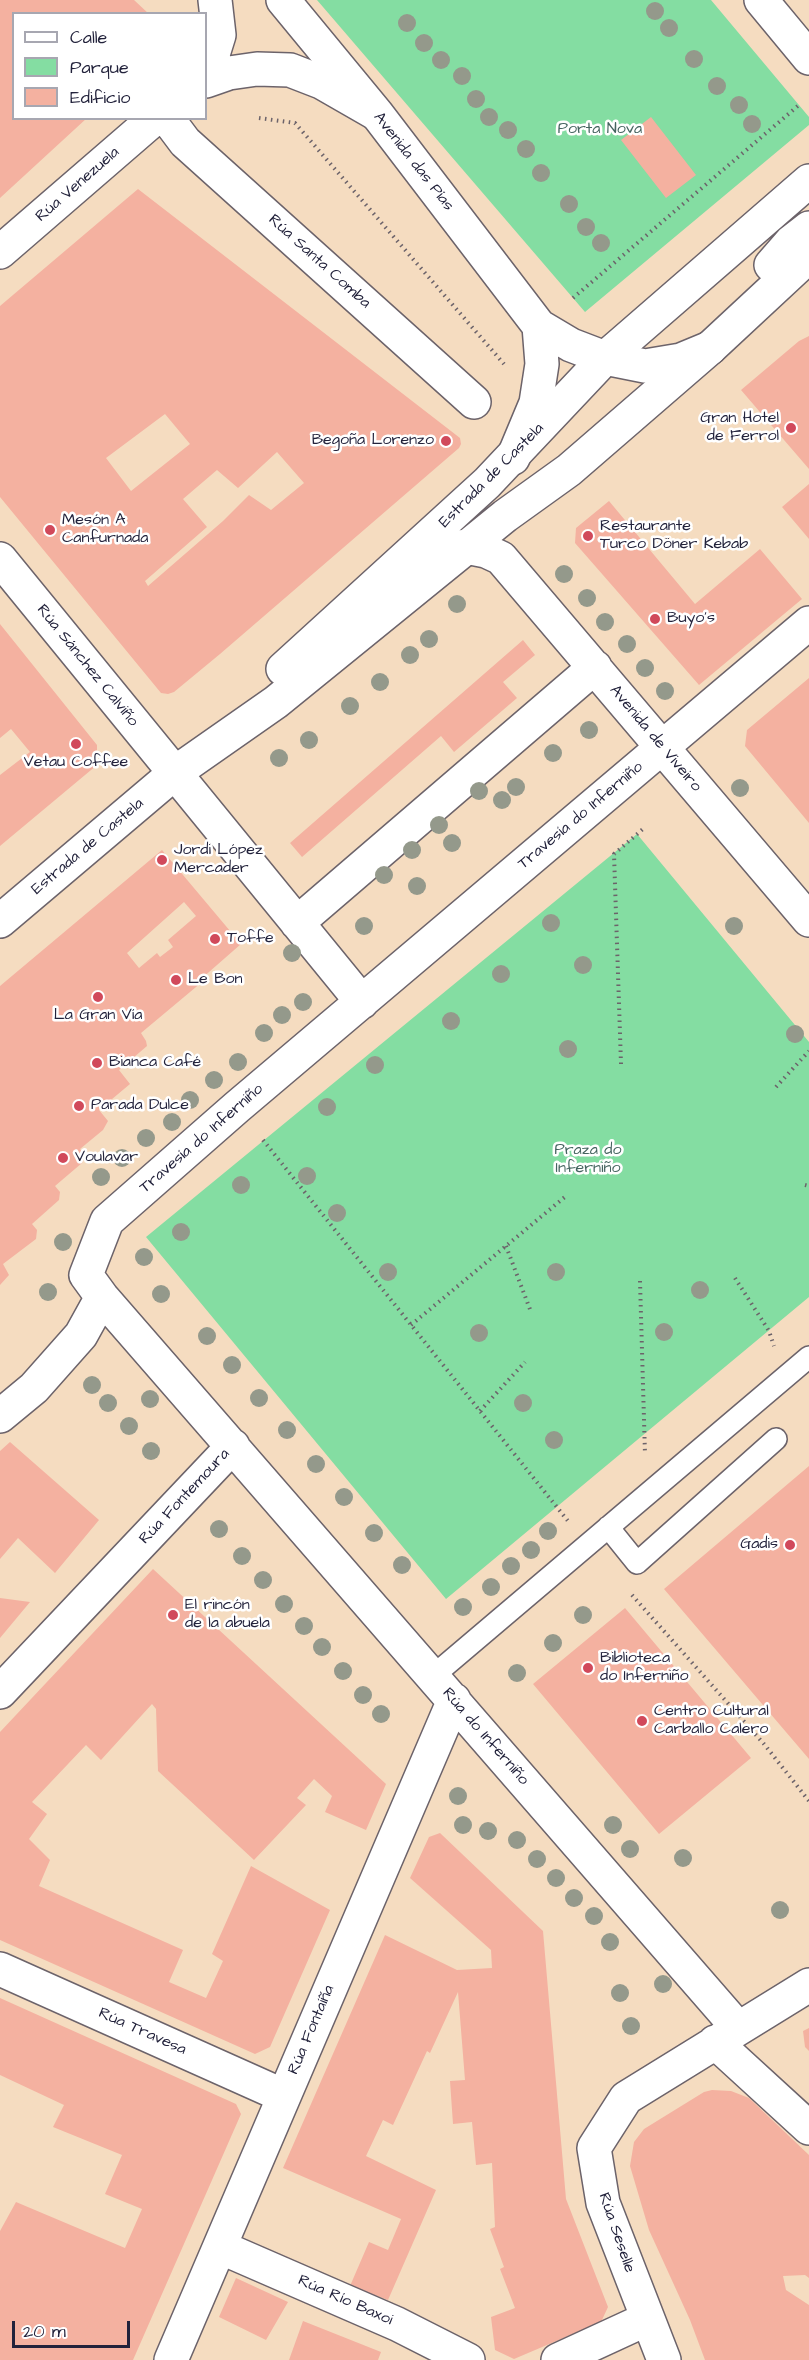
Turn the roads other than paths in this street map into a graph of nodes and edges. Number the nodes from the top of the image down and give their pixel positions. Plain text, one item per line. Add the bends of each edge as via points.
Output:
1 (214, 0) edge
2 (283, 0) edge
3 (769, 10) edge
4 (809, 32) edge
5 (809, 58) edge
6 (207, 67) edge
7 (207, 81) edge
8 (377, 114) junction
9 (153, 120) edge
10 (169, 120) edge
11 (809, 181) edge
12 (809, 228) edge
13 (0, 252) edge
14 (809, 256) edge
15 (809, 276) edge
16 (763, 298) junction
17 (539, 326) junction
18 (720, 338) junction
19 (605, 358) junction
20 (474, 402) dead end
21 (513, 458) junction
22 (543, 489) junction
23 (466, 547) junction
24 (413, 552) junction
25 (501, 558) junction
26 (0, 559) edge
27 (809, 623) edge
28 (595, 667) junction
29 (662, 747) junction
30 (176, 772) junction
31 (809, 920) edge
32 (0, 921) edge
33 (297, 923) junction
34 (362, 1002) junction
35 (102, 1297) junction
36 (809, 1357) edge
37 (0, 1416) edge
38 (776, 1439) dead end
39 (233, 1446) junction
40 (608, 1527) junction
41 (433, 1676) junction
42 (0, 1692) edge
43 (454, 1700) junction
44 (0, 1969) edge
45 (809, 1985) edge
46 (727, 2035) junction
47 (284, 2096) junction
48 (809, 2128) edge
49 (220, 2247) junction
50 (647, 2319) junction
51 (171, 2360) edge
52 (468, 2360) edge
53 (558, 2360) edge
54 (664, 2360) edge

1 - 6 main road via 219,35
2 - 8 main road, Avenida das Pías
3 - 4 main road
3 - 5 main road
7 - 8 main road via 257,69 290,70 321,82
8 - 17 main road, Avenida das Pías
9 - 13 main road, Rúa Venezuela
10 - 20 main road, Rúa Santa Comba via 190,146
11 - 19 main road, Estrada de Castela
12 - 16 main road via 772,262
14 - 16 main road, Estrada de Castela
15 - 18 main road
16 - 18 main road, Estrada de Castela
17 - 19 main road via 571,345
17 - 21 main road via 542,364 536,403
18 - 19 main road via 681,360 645,366
18 - 22 main road, Estrada de Castela via 604,441
19 - 21 main road, Estrada de Castela
21 - 24 main road, Estrada de Castela
22 - 23 main road, Estrada de Castela
22 - 25 main road via 512,526 502,544
23 - 24 main road
23 - 25 main road
23 - 30 main road, Estrada de Castela via 276,702
24 - 30 main road, Estrada de Castela via 216,729
25 - 28 main road, Avenida de Viveiro
26 - 30 main road, Rúa Sánchez Calviño
27 - 29 main road, Travesía do Inferniño
28 - 29 main road, Avenida de Viveiro
28 - 33 main road
29 - 31 main road, Avenida de Viveiro
29 - 34 main road, Travesía do Inferniño
30 - 32 main road, Estrada de Castela
30 - 33 main road
33 - 34 main road
34 - 35 main road, Travesía do Inferniño via 107,1221 86,1275
35 - 37 main road via 81,1335 34,1388
35 - 39 main road, Rúa Fontemoura
36 - 40 lane
38 - 40 lane via 637,1563
39 - 41 main road, Rúa do Inferniño
39 - 42 main road, Rúa Fontemoura
40 - 41 lane
41 - 43 main road, Rúa do Inferniño
43 - 46 main road, Rúa do Inferniño
43 - 47 main road, Rúa Fontaíña
44 - 47 main road, Rúa Travesa
45 - 46 main road, Rúa Seselle
46 - 48 main road, Rúa do Inferniño
46 - 50 main road, Rúa Seselle via 626,2098 594,2148 603,2203
47 - 49 main road, Rúa Fontaíña
49 - 51 main road, Rúa Fontaíña
49 - 52 main road, Rúa Río Baxoi via 397,2324
50 - 53 main road
50 - 54 main road, Rúa Seselle

